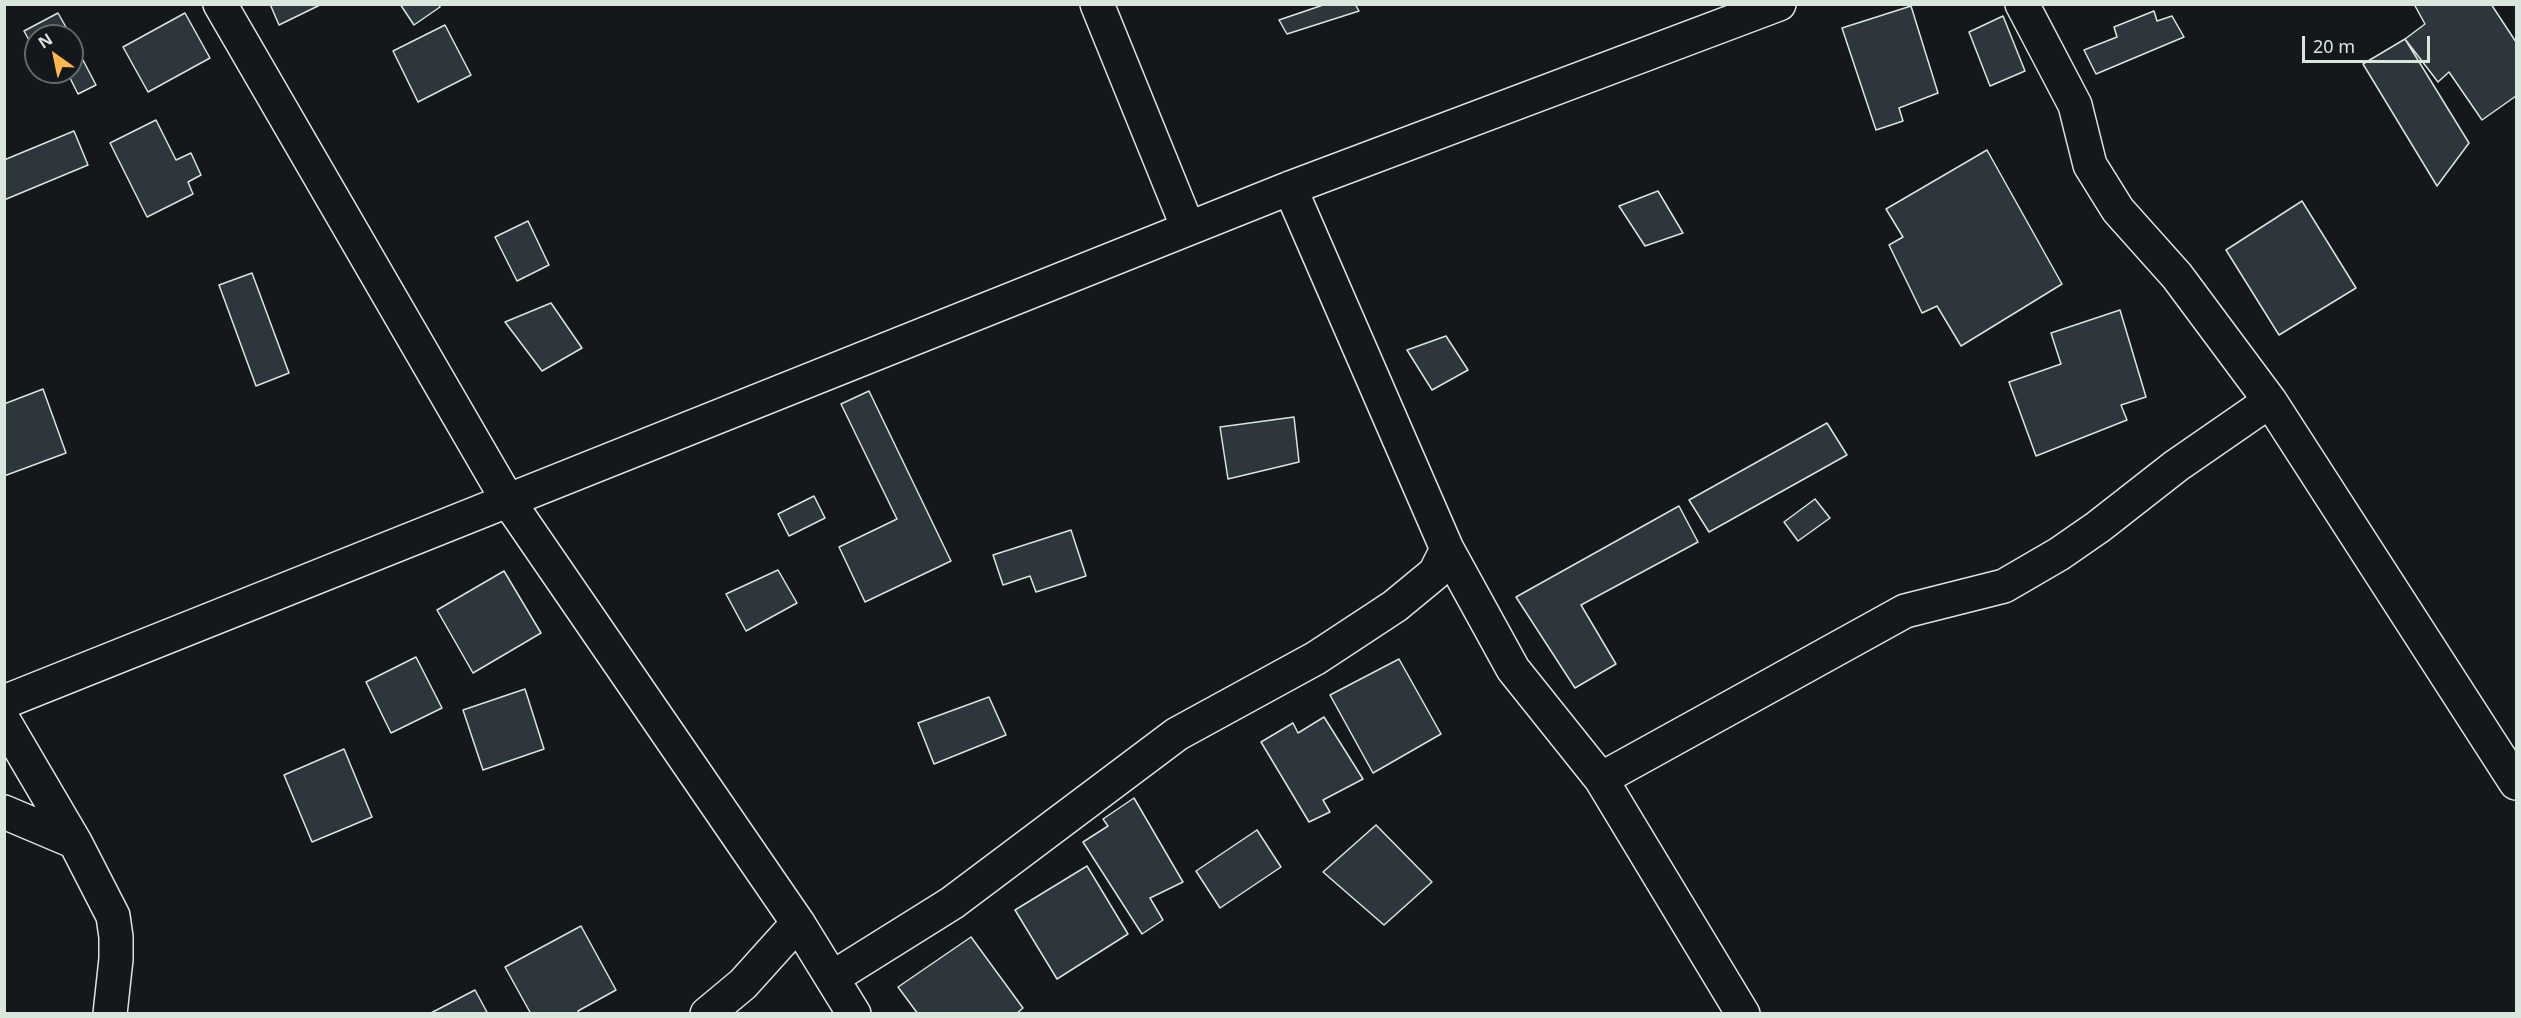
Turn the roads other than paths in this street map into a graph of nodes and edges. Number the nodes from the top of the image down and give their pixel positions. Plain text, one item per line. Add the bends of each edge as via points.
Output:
1 (220, 4) edge
2 (1097, 4) edge
3 (1779, 4) edge
4 (2022, 4) edge
5 (1290, 188) junction
6 (1188, 228) junction
7 (2270, 401) junction
8 (507, 499) junction
9 (1447, 549) junction
10 (4, 702) edge
11 (4, 721) edge
12 (1601, 779) junction
13 (2517, 783) edge
14 (4, 812) edge
15 (75, 842) junction
16 (798, 923) junction
17 (832, 978) junction
18 (110, 1014) edge
19 (707, 1014) edge
20 (854, 1014) edge
21 (1743, 1014) edge

1 - 8 street
2 - 6 street
3 - 5 street
4 - 7 street via 2075,105 2090,165 2118,210 2177,276
5 - 6 street
5 - 9 street
6 - 8 street
7 - 12 street via 2176,466 2098,527 2004,586 1905,611
7 - 13 street
8 - 10 street
8 - 16 street
9 - 12 street via 1513,669
9 - 17 street via 1435,573 1395,606 1316,658 1177,734 952,903
11 - 15 street
12 - 21 street
14 - 15 street
15 - 18 street via 113,916 116,959
16 - 17 street
16 - 19 street via 743,984
17 - 20 street

